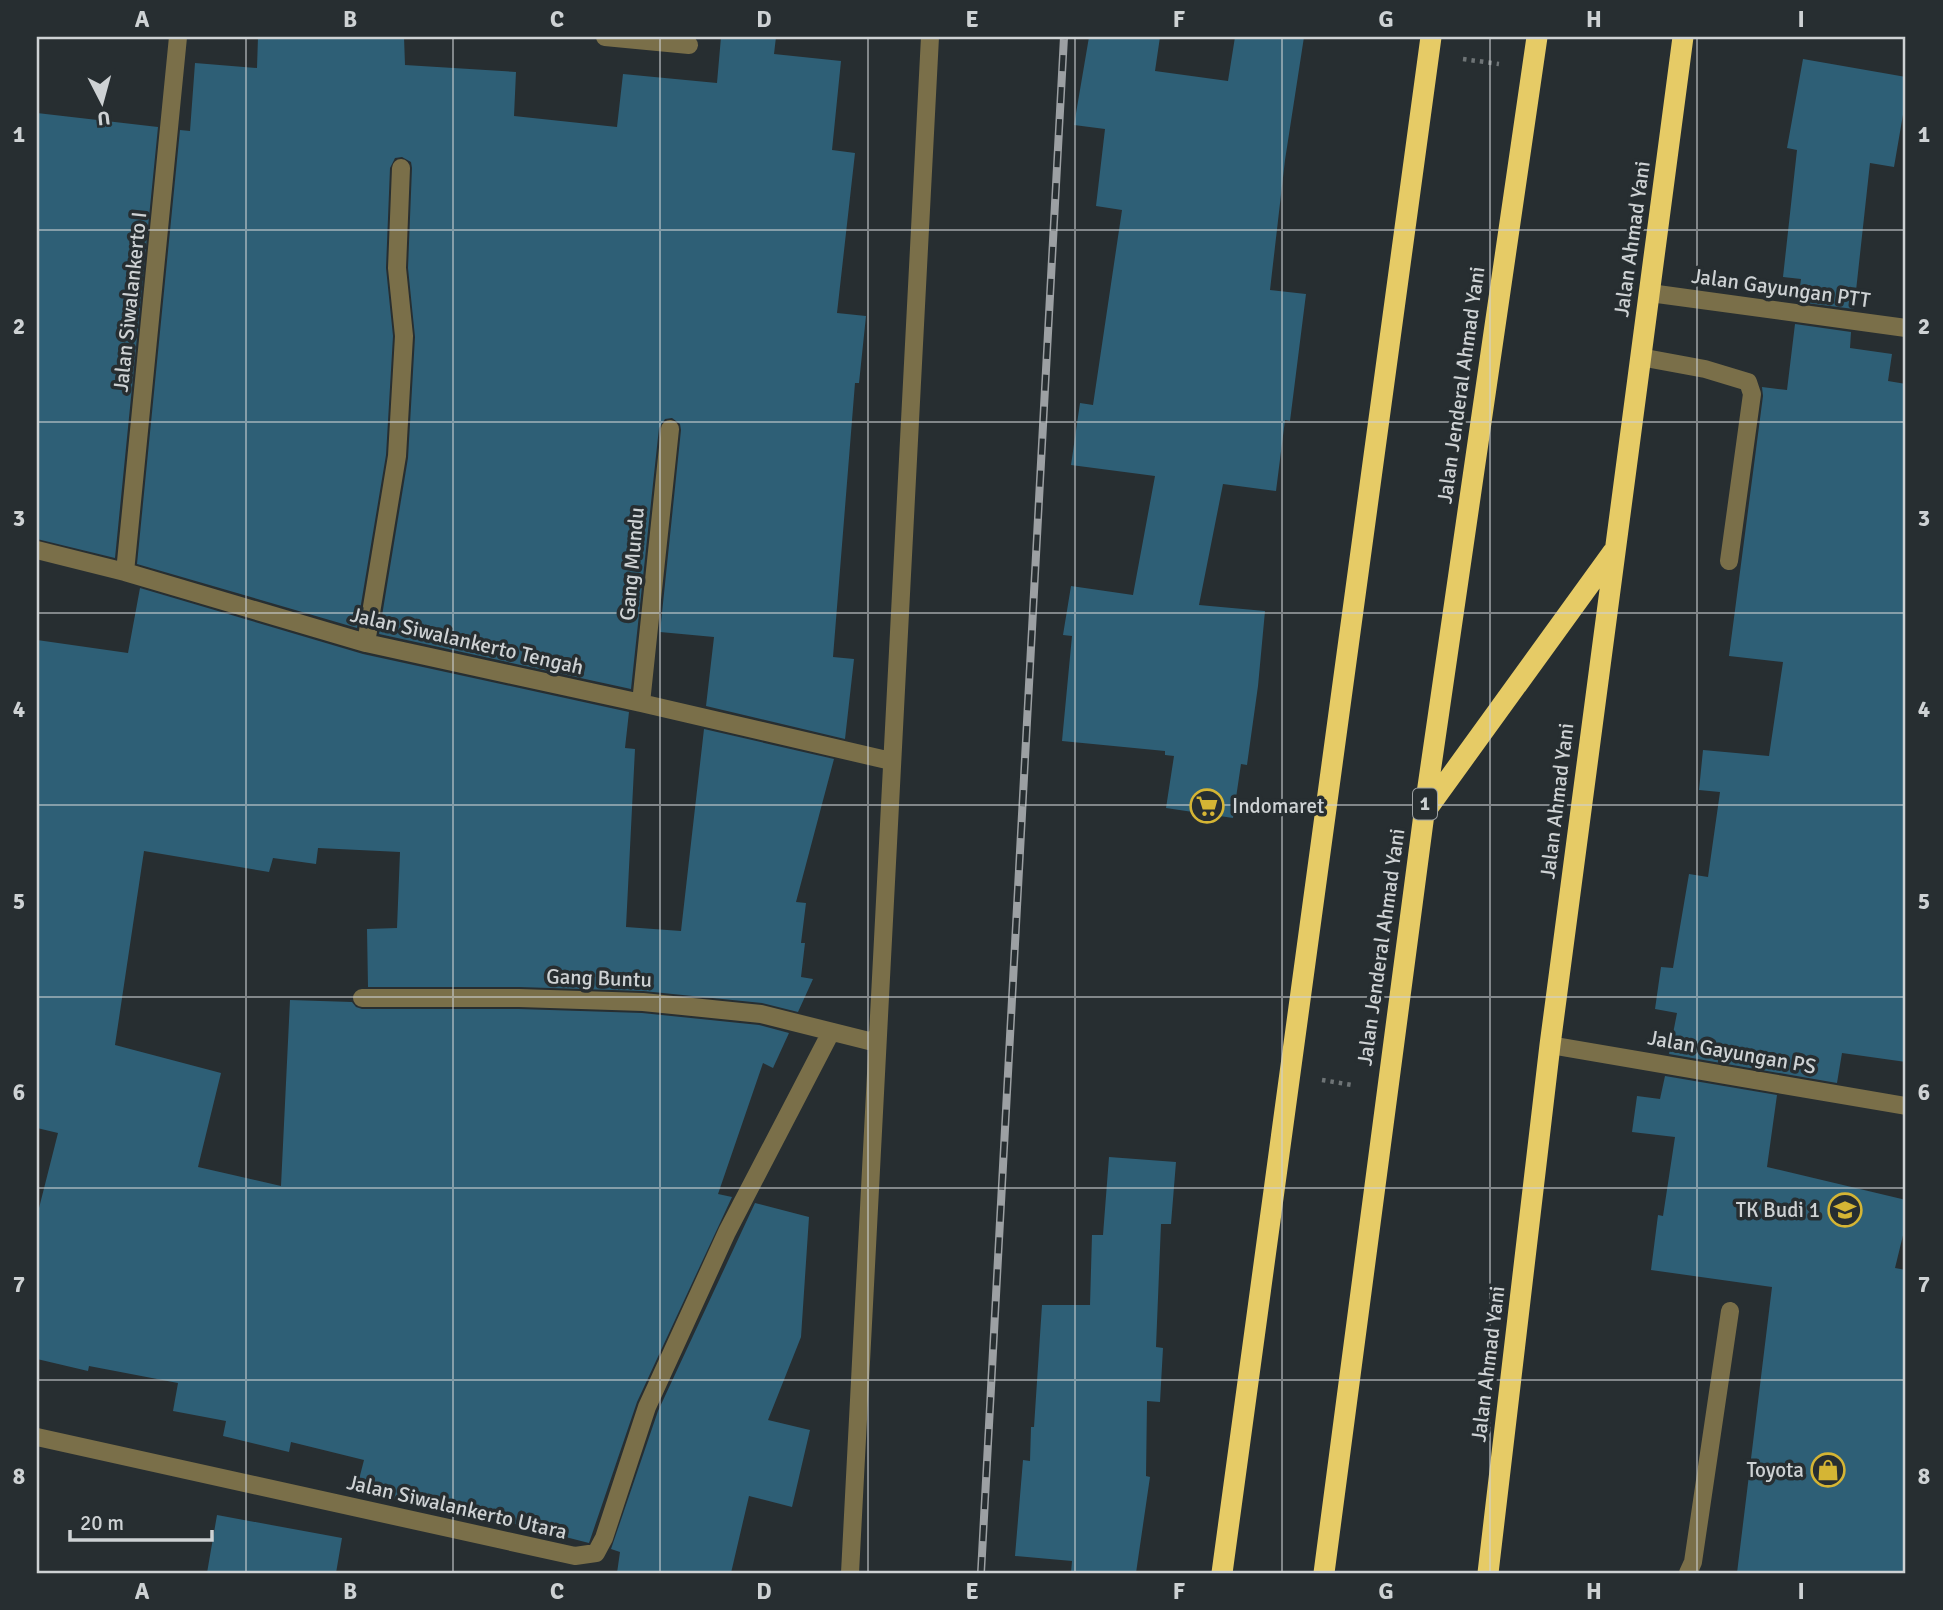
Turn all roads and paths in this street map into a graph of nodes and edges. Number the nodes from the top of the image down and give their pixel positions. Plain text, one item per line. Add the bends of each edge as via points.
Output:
1 (178, 37) edge
2 (605, 37) edge
3 (930, 37) edge
4 (1537, 37) edge
5 (1683, 37) edge
6 (689, 45) dead end
7 (1430, 46) edge
8 (1532, 68) junction
9 (401, 168) dead end
10 (1650, 293) junction
11 (1906, 328) edge
12 (1640, 357) junction
13 (670, 429) dead end
14 (1615, 550) junction
15 (37, 551) edge
16 (1729, 561) dead end
17 (125, 572) junction
18 (366, 643) junction
19 (641, 703) junction
20 (891, 761) junction
21 (1424, 814) junction
22 (362, 998) dead end
23 (831, 1032) junction
24 (877, 1044) junction
25 (1550, 1045) junction
26 (1290, 1075) junction
27 (1387, 1090) junction
28 (1906, 1106) edge
29 (1730, 1311) dead end
30 (37, 1437) edge
31 (850, 1573) edge
32 (1222, 1573) edge
33 (1324, 1573) edge
34 (1488, 1573) edge
35 (1688, 1573) edge

1 - 17 street, Jalan Siwalankerto I
2 - 6 street
3 - 20 street
4 - 8 highway, Jalan Jenderal Ahmad Yani / 1
5 - 10 highway, Jalan Ahmad Yani
7 - 8 path
7 - 26 highway
8 - 21 highway, Jalan Jenderal Ahmad Yani / 1
9 - 18 street via 397,268 404,336 397,456
10 - 11 street, Jalan Gayungan PTT
10 - 12 highway, Jalan Ahmad Yani
12 - 14 highway, Jalan Ahmad Yani
12 - 16 street via 1748,382 1752,394
13 - 19 street, Gang Mundu
14 - 21 highway
14 - 25 highway, Jalan Ahmad Yani
15 - 17 street, Jalan Siwalankerto Tengah
17 - 18 street, Jalan Siwalankerto Tengah
18 - 19 street, Jalan Siwalankerto Tengah
19 - 20 street, Jalan Siwalankerto Tengah
20 - 24 street
21 - 27 highway, Jalan Jenderal Ahmad Yani / 1
22 - 23 street, Gang Buntu via 643,1002 761,1014
23 - 24 street, Gang Buntu
23 - 30 street, Jalan Siwalankerto Utara via 727,1232 647,1407 596,1553 575,1556
24 - 31 street
25 - 28 street, Jalan Gayungan PS
25 - 34 highway, Jalan Ahmad Yani
26 - 27 path
26 - 32 highway
27 - 33 highway, Jalan Jenderal Ahmad Yani / 1
29 - 35 street

